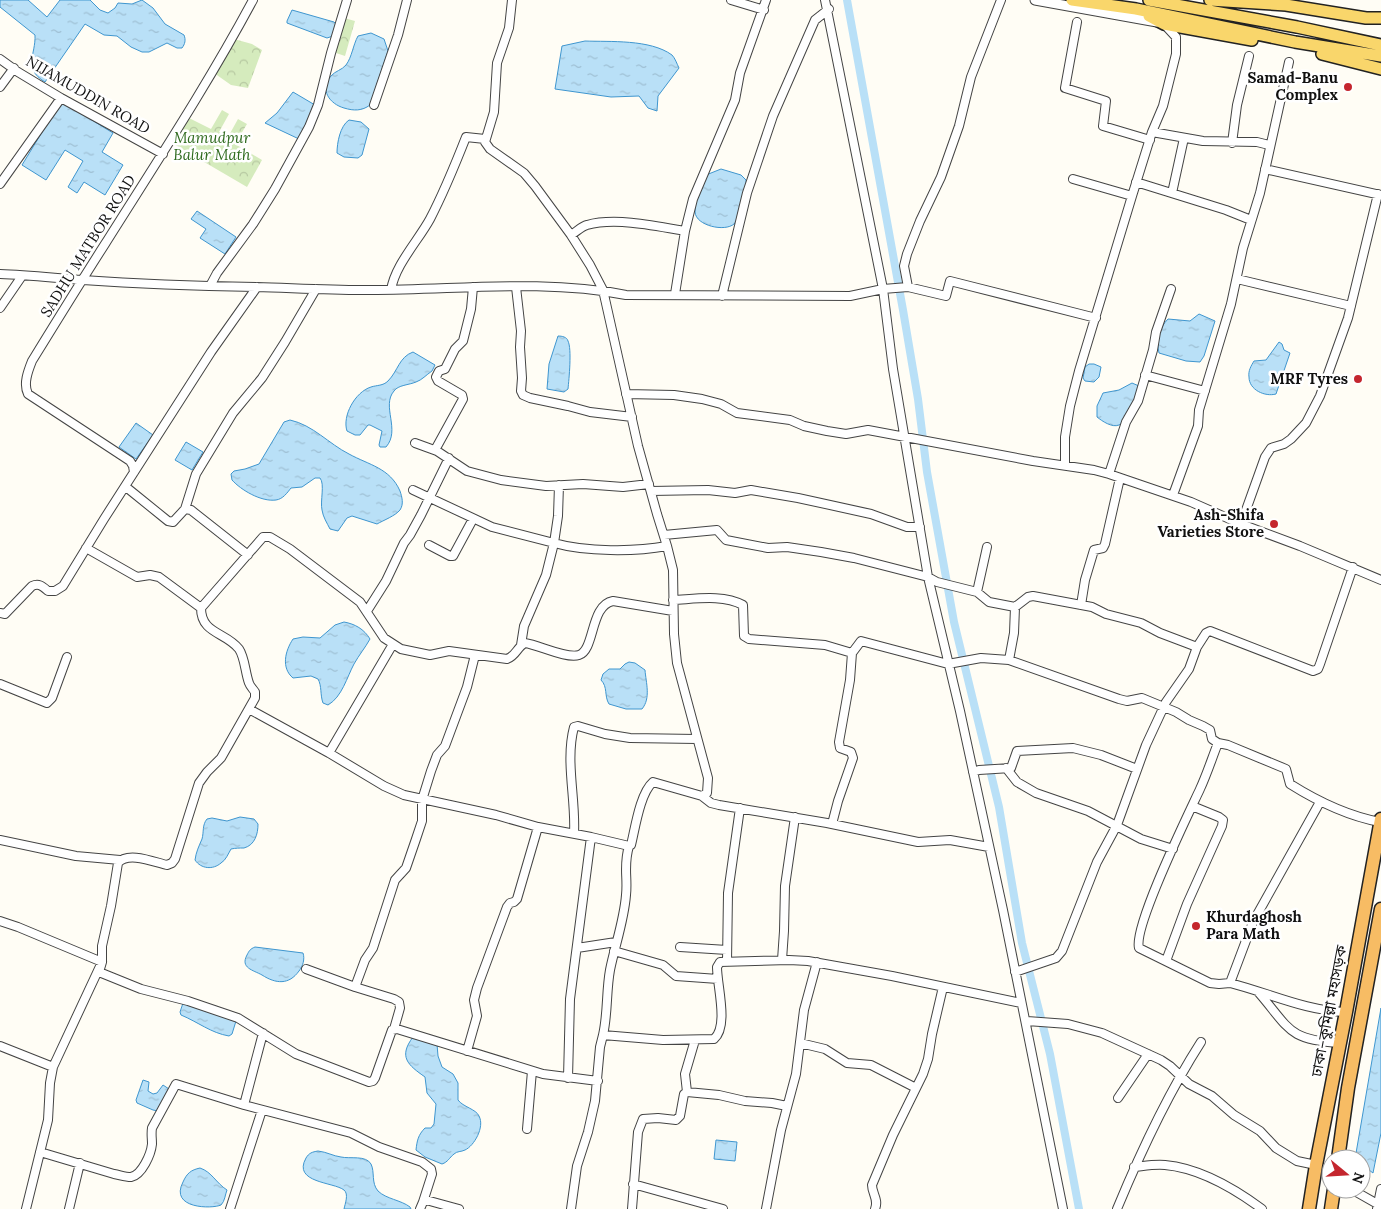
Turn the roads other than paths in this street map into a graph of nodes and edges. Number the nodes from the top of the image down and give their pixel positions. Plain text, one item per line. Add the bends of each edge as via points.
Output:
1 (254, 0) edge
2 (347, 0) edge
3 (407, 0) edge
4 (512, 0) edge
5 (731, 0) edge
6 (766, 0) edge
7 (826, 0) edge
8 (1001, 0) edge
9 (1035, 0) edge
10 (1072, 0) edge
11 (1149, 0) edge
12 (1216, 0) edge
13 (828, 9) junction
14 (1136, 9) junction
15 (764, 10) junction
16 (1381, 18) edge
17 (1077, 22) dead end
18 (1164, 24) junction
19 (1381, 45) edge
20 (1249, 56) dead end
21 (1381, 56) edge
22 (0, 59) edge
23 (1289, 62) dead end
24 (14, 68) junction
25 (1381, 68) edge
26 (0, 88) edge
27 (61, 98) junction
28 (374, 104) dead end
29 (1151, 136) junction
30 (1184, 138) junction
31 (486, 140) junction
32 (1232, 143) junction
33 (1269, 145) junction
34 (163, 154) junction
35 (1265, 170) junction
36 (1073, 179) dead end
37 (1136, 182) junction
38 (0, 184) edge
39 (1172, 193) junction
40 (1380, 194) edge
41 (1132, 196) junction
42 (1251, 220) junction
43 (685, 231) junction
44 (571, 235) junction
45 (0, 274) edge
46 (22, 276) junction
47 (1237, 279) junction
48 (82, 280) junction
49 (210, 286) junction
50 (257, 287) junction
51 (473, 287) junction
52 (516, 287) junction
53 (908, 287) junction
54 (316, 289) junction
55 (886, 289) junction
56 (1171, 289) dead end
57 (391, 290) junction
58 (603, 290) junction
59 (675, 294) junction
60 (722, 296) junction
61 (1351, 306) junction
62 (0, 308) edge
63 (1096, 318) junction
64 (1146, 375) junction
65 (1204, 391) junction
66 (626, 394) junction
67 (632, 417) junction
68 (905, 437) junction
69 (415, 443) dead end
70 (434, 450) junction
71 (449, 458) junction
72 (1065, 465) junction
73 (134, 472) junction
74 (1109, 474) junction
75 (1120, 478) junction
76 (559, 485) junction
77 (126, 487) junction
78 (650, 488) junction
79 (413, 490) dead end
80 (1173, 495) junction
81 (429, 498) junction
82 (185, 508) junction
83 (473, 519) junction
84 (1241, 524) junction
85 (920, 527) junction
86 (664, 535) junction
87 (554, 542) junction
88 (429, 545) dead end
89 (667, 546) junction
90 (987, 547) dead end
91 (86, 548) junction
92 (248, 556) junction
93 (1353, 567) junction
94 (928, 577) junction
95 (1381, 580) edge
96 (977, 592) junction
97 (673, 600) junction
98 (1081, 605) junction
99 (1015, 607) junction
100 (201, 608) junction
101 (367, 611) junction
102 (673, 611) junction
103 (0, 613) edge
104 (393, 644) junction
105 (521, 645) junction
106 (1197, 647) junction
107 (852, 653) junction
108 (475, 655) junction
109 (68, 657) dead end
110 (1008, 660) junction
111 (952, 662) junction
112 (0, 684) edge
113 (1164, 708) junction
114 (249, 709) junction
115 (697, 739) junction
116 (1218, 743) junction
117 (329, 753) junction
118 (1006, 768) junction
119 (1137, 768) junction
120 (976, 771) junction
121 (702, 796) junction
122 (422, 800) junction
123 (1320, 802) junction
124 (1192, 806) junction
125 (740, 808) junction
126 (795, 817) junction
127 (1381, 821) edge
128 (832, 824) junction
129 (1117, 825) junction
130 (538, 827) junction
131 (574, 833) junction
132 (591, 837) junction
133 (0, 840) edge
134 (628, 846) junction
135 (989, 847) junction
136 (1173, 849) junction
137 (120, 860) junction
138 (1381, 909) edge
139 (0, 921) edge
140 (616, 942) junction
141 (680, 947) dead end
142 (576, 948) junction
143 (727, 950) junction
144 (614, 951) junction
145 (782, 960) junction
146 (1166, 961) junction
147 (102, 962) junction
148 (727, 962) junction
149 (817, 962) junction
150 (306, 969) dead end
151 (1015, 972) junction
152 (718, 979) junction
153 (1230, 983) junction
154 (355, 987) junction
155 (943, 987) junction
156 (1258, 992) junction
157 (1021, 1003) junction
158 (1346, 1012) junction
159 (1027, 1021) junction
160 (394, 1029) junction
161 (263, 1033) junction
162 (603, 1035) junction
163 (695, 1040) junction
164 (1200, 1042) dead end
165 (800, 1043) junction
166 (1340, 1043) junction
167 (0, 1046) edge
168 (467, 1051) junction
169 (1148, 1054) junction
170 (53, 1067) junction
171 (532, 1071) junction
172 (1179, 1076) junction
173 (568, 1078) junction
174 (598, 1081) junction
175 (916, 1088) junction
176 (687, 1092) junction
177 (1118, 1098) dead end
178 (244, 1105) junction
179 (787, 1106) junction
180 (262, 1110) junction
181 (527, 1129) dead end
182 (1339, 1149) edge
183 (40, 1152) junction
184 (80, 1164) junction
185 (1316, 1165) junction
186 (1134, 1167) junction
187 (633, 1184) junction
188 (1381, 1189) edge
189 (1367, 1199) edge
190 (422, 1205) edge
191 (1379, 1207) edge
192 (26, 1209) edge
193 (69, 1209) edge
194 (230, 1209) edge
195 (459, 1209) edge
196 (571, 1209) edge
197 (632, 1209) edge
198 (723, 1209) edge
199 (766, 1209) edge
200 (875, 1209) edge
201 (1063, 1209) edge
202 (1117, 1209) edge
203 (1262, 1209) edge
204 (1309, 1209) edge

1 - 34 street, SADHU MATBOR ROAD
2 - 49 street via 309,127 275,189
3 - 28 street
4 - 31 street via 509,28 497,63 494,112
5 - 15 street
6 - 15 street
7 - 13 street
8 - 53 street via 971,77 959,126 941,177 907,254 904,266
9 - 18 street
10 - 14 main road
11 - 19 main road via 1297,26
12 - 16 main road via 1286,5
13 - 55 street
13 - 60 street via 815,20 773,116 750,186
14 - 18 main road
14 - 21 main road
15 - 43 street via 715,151 697,188
17 - 29 street via 1065,88 1106,101 1103,126
18 - 25 main road via 1335,56
18 - 29 street via 1176,37 1176,54 1163,106
20 - 32 street
22 - 24 street, NIJAMUDDIN ROAD
23 - 33 street
24 - 26 street
24 - 27 street, NIJAMUDDIN ROAD
27 - 34 street, NIJAMUDDIN ROAD
27 - 38 street
29 - 30 street
29 - 37 street
30 - 32 street
30 - 39 street
31 - 44 street via 490,149 524,173
31 - 57 street via 466,137 429,220 400,268
32 - 33 street
33 - 35 street
34 - 48 street, SADHU MATBOR ROAD
35 - 40 street
35 - 42 street
36 - 41 street
37 - 39 street
37 - 41 street
39 - 42 street
40 - 61 street
41 - 63 street
42 - 47 street
43 - 44 street via 622,222 586,225
43 - 59 street
44 - 58 street
45 - 46 street
46 - 48 street
46 - 62 street
47 - 61 street
47 - 65 street
48 - 49 street
48 - 73 street, SADHU MATBOR ROAD via 32,360 25,388 32,397 130,461
49 - 50 street
50 - 54 street
50 - 73 street
51 - 52 street
51 - 57 street
51 - 70 street via 463,341 436,377 463,399
52 - 58 street
52 - 67 street via 523,395 590,412
53 - 55 street
53 - 63 street via 946,296 950,280
54 - 57 street
54 - 82 street via 262,378 233,413 196,474
55 - 60 street via 850,296
55 - 68 street
56 - 64 street
58 - 59 street via 626,295
58 - 66 street
59 - 60 street
61 - 84 street via 1313,411 1306,424 1291,439 1271,448 1264,457
63 - 72 street via 1070,406
64 - 65 street
64 - 74 street
65 - 80 street via 1198,426
66 - 67 street
66 - 68 street via 702,399 737,413 790,420 827,431 846,434 868,430
67 - 78 street
68 - 72 street via 1033,462
68 - 85 street
69 - 70 street
70 - 71 street
71 - 76 street via 467,471 489,478
71 - 81 street
72 - 74 street
73 - 77 street
74 - 75 street
75 - 80 street
75 - 98 street via 1105,544 1103,548 1094,550
76 - 78 street
76 - 87 street
77 - 82 street via 168,521 172,522
77 - 91 street
78 - 85 street via 735,493 751,490 871,514 907,527
78 - 86 street
79 - 81 street
80 - 84 street
81 - 83 street
81 - 101 street
82 - 92 street via 203,518
83 - 87 street via 506,531
83 - 88 street via 453,556
84 - 93 street
85 - 94 street
86 - 89 street
86 - 94 street via 717,530 726,540 854,558
87 - 89 street via 595,549
87 - 105 street via 546,575 524,626
89 - 97 street via 673,570
90 - 96 street
91 - 100 street via 137,576 159,577
91 - 103 street via 63,586 55,591 48,591 37,584 32,586 5,614
92 - 100 street
92 - 101 street via 263,537 270,537 322,573
93 - 95 street
93 - 106 street via 1318,669 1313,671 1210,631
94 - 96 street
94 - 111 street
96 - 99 street via 989,602
97 - 102 street
97 - 107 street via 739,602 743,605 744,636 749,639 825,645
98 - 99 street via 1033,596
98 - 106 street via 1141,623
99 - 110 street
100 - 114 street via 201,616 213,632 232,642 239,650 249,684 255,692
101 - 104 street via 384,638
102 - 105 street via 606,603 584,652 579,655 533,644
102 - 115 street via 677,663
104 - 108 street via 420,654 449,651
104 - 117 street
105 - 108 street via 507,659
106 - 113 street via 1188,669
107 - 111 street via 861,641
107 - 128 street via 839,742 840,748 850,752 853,758
108 - 122 street via 467,687 445,746 437,755
109 - 112 street via 47,703
110 - 111 street
110 - 113 street via 1119,699 1142,698
111 - 120 street
113 - 116 street via 1210,730 1212,739
113 - 119 street
114 - 117 street
114 - 137 street via 222,758 200,783 172,864 134,858
115 - 121 street via 708,778 707,793
115 - 131 street via 630,738 574,727 571,752
116 - 123 street via 1286,769 1290,784
116 - 124 street
117 - 122 street via 384,786
118 - 119 street via 1011,768 1017,751 1073,748
118 - 120 street
118 - 129 street via 1016,782 1036,793 1067,802
119 - 129 street
120 - 135 street
121 - 125 street via 710,803
121 - 134 street via 653,782 649,785 631,845
122 - 130 street
122 - 154 street via 422,821 406,868 396,880 373,948
123 - 127 street via 1366,819
123 - 153 street via 1253,922
124 - 136 street
124 - 146 street via 1219,817 1223,820 1222,826
125 - 126 street
125 - 143 street via 728,893
126 - 128 street
126 - 145 street via 785,886
127 - 158 highway, ঢাকা–কুমিল্লা মহাসড়ক
128 - 135 street via 918,842 950,840
129 - 136 street via 1141,839
129 - 151 street via 1097,862 1062,951 1052,960
130 - 131 street
130 - 168 street via 517,899 507,907 477,988 474,1000 477,1016
131 - 132 street
132 - 134 street
132 - 142 street
133 - 137 street via 76,856
134 - 140 street via 624,866 626,894
135 - 151 street
136 - 146 street via 1148,906 1138,944 1139,948
137 - 147 street via 102,946
138 - 182 highway
139 - 147 street
140 - 142 street
140 - 144 street
141 - 143 street
142 - 173 street via 570,999
143 - 148 street
144 - 152 street via 663,965 676,976
144 - 162 street
145 - 148 street
145 - 149 street
146 - 153 street via 1210,983
147 - 161 street via 99,972 107,976 223,1012
147 - 170 street
148 - 152 street via 720,962 717,967
149 - 155 street
149 - 165 street via 804,1010
150 - 154 street
151 - 157 street
152 - 163 street via 722,1022 719,1035 714,1039
153 - 156 street
154 - 160 street via 400,1002
155 - 157 street
155 - 175 street via 928,1059
156 - 158 street via 1332,1012
156 - 166 street via 1292,1032 1319,1042
157 - 159 street
158 - 166 highway, ঢাকা–কুমিল্লা মহাসড়ক
159 - 169 street via 1068,1024 1102,1033
159 - 201 street
160 - 161 street via 375,1078 369,1082 296,1054
160 - 168 street
161 - 178 street
162 - 163 street
162 - 174 street
163 - 176 street via 686,1074
164 - 172 street
165 - 175 street via 825,1049 847,1063 871,1065
165 - 179 street
166 - 185 highway, ঢাকা–কুমিল্লা মহাসড়ক
167 - 170 street
168 - 171 street
169 - 172 street via 1170,1066
169 - 177 street
170 - 183 street via 48,1120
171 - 173 street
171 - 181 street
172 - 185 street via 1260,1131 1276,1148 1297,1161
172 - 186 street
173 - 174 street
174 - 196 street via 592,1117 577,1166
175 - 200 street via 872,1185 877,1198
176 - 179 street
176 - 187 street via 676,1120 648,1118 639,1124
178 - 180 street
178 - 184 street via 176,1084 152,1128 152,1143 139,1172 126,1177
179 - 199 street
180 - 190 street via 351,1133 422,1162 432,1174
180 - 194 street
183 - 184 street
183 - 192 street
184 - 193 street
185 - 204 highway, ঢাকা–কুমিল্লা মহাসড়ক
186 - 202 street
186 - 203 street via 1164,1165 1190,1171 1226,1185
187 - 197 street
187 - 198 street
188 - 191 street
189 - 191 street
190 - 195 street via 426,1200

